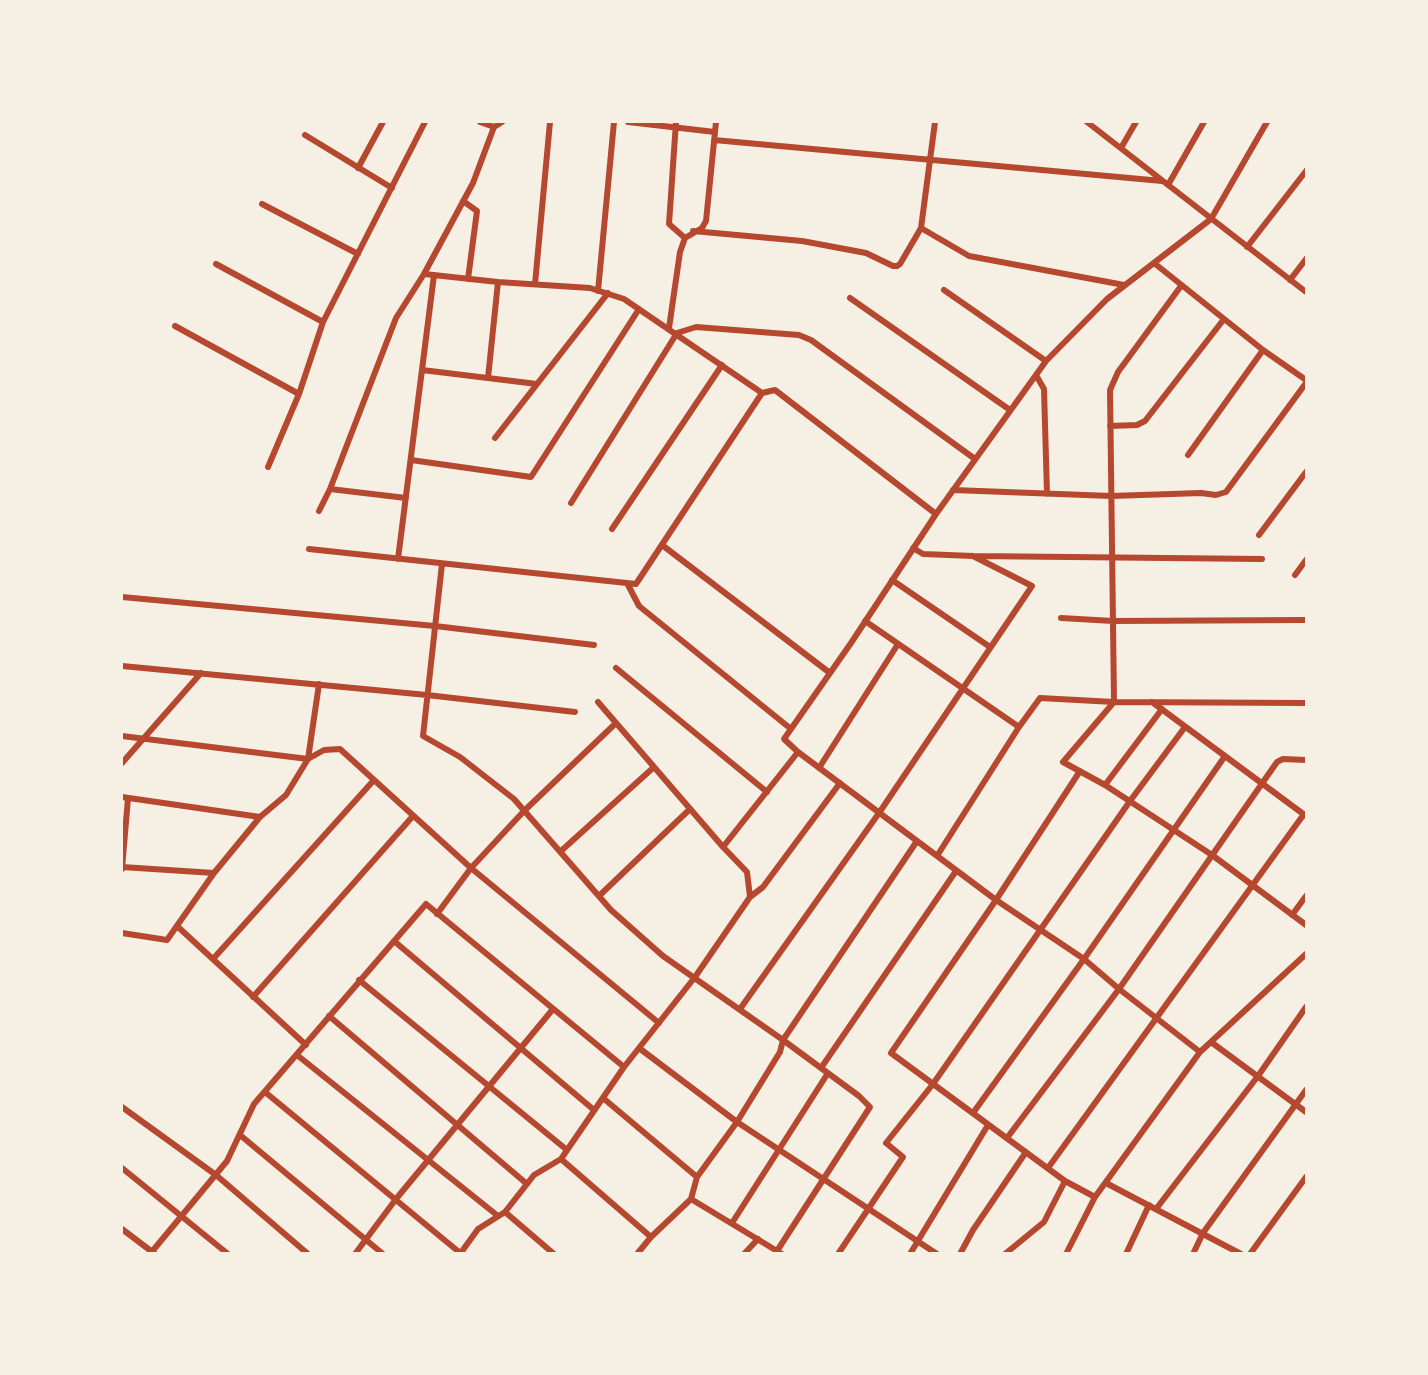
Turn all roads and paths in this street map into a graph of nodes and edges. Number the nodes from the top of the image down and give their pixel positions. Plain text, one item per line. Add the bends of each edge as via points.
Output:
1 (383, 122) edge
2 (425, 122) edge
3 (480, 122) edge
4 (502, 122) edge
5 (550, 122) edge
6 (614, 122) edge
7 (628, 122) edge
8 (716, 122) edge
9 (935, 122) edge
10 (1087, 122) edge
11 (1136, 122) edge
12 (1204, 122) edge
13 (1267, 122) edge
14 (676, 124) edge
15 (494, 127) junction
16 (716, 132) junction
17 (305, 135) dead end
18 (714, 140) junction
19 (1121, 148) junction
20 (929, 159) junction
21 (358, 168) junction
22 (1306, 171) edge
23 (1165, 183) junction
24 (392, 188) junction
25 (463, 201) junction
26 (262, 204) dead end
27 (1211, 219) junction
28 (921, 228) junction
29 (693, 231) junction
30 (686, 238) junction
31 (1247, 247) junction
32 (358, 254) junction
33 (1306, 259) edge
34 (1154, 263) junction
35 (216, 264) dead end
36 (424, 274) junction
37 (434, 275) junction
38 (468, 279) junction
39 (1290, 280) junction
40 (498, 282) junction
41 (534, 284) junction
42 (1124, 285) junction
43 (1181, 286) junction
44 (944, 290) dead end
45 (598, 291) junction
46 (1306, 292) edge
47 (608, 293) junction
48 (850, 298) dead end
49 (639, 309) junction
50 (1224, 319) junction
51 (323, 322) junction
52 (175, 326) dead end
53 (669, 328) junction
54 (676, 333) junction
55 (1263, 350) junction
56 (1046, 361) junction
57 (722, 365) junction
58 (422, 370) junction
59 (1036, 375) junction
60 (489, 378) junction
61 (1306, 382) edge
62 (537, 384) junction
63 (762, 393) junction
64 (299, 394) junction
65 (1010, 410) junction
66 (1110, 426) junction
67 (495, 438) dead end
68 (1188, 455) dead end
69 (411, 459) junction
70 (975, 459) junction
71 (268, 467) dead end
72 (1306, 472) edge
73 (330, 489) junction
74 (953, 490) junction
75 (1047, 494) junction
76 (1111, 496) junction
77 (406, 498) junction
78 (571, 502) dead end
79 (319, 511) dead end
80 (936, 514) junction
81 (612, 529) dead end
82 (1259, 535) dead end
83 (662, 545) junction
84 (913, 548) junction
85 (309, 549) dead end
86 (973, 556) junction
87 (1112, 558) junction
88 (398, 559) junction
89 (1262, 559) dead end
90 (1306, 560) edge
91 (442, 564) junction
92 (1295, 575) dead end
93 (892, 580) junction
94 (627, 583) junction
95 (122, 597) edge
96 (1061, 618) dead end
97 (1306, 620) edge
98 (865, 621) junction
99 (1113, 621) junction
100 (435, 626) junction
101 (898, 644) junction
102 (594, 645) dead end
103 (990, 647) junction
104 (122, 666) edge
105 (616, 668) dead end
106 (201, 673) junction
107 (830, 673) junction
108 (319, 684) junction
109 (962, 688) junction
110 (427, 695) junction
111 (598, 702) dead end
112 (1114, 702) junction
113 (1152, 702) junction
114 (1306, 703) edge
115 (1162, 709) junction
116 (575, 712) dead end
117 (616, 723) junction
118 (1019, 727) junction
119 (1185, 727) junction
120 (791, 729) junction
121 (122, 736) edge
122 (142, 738) junction
123 (798, 752) junction
124 (1225, 756) junction
125 (308, 759) junction
126 (1306, 760) edge
127 (122, 764) edge
128 (654, 767) junction
129 (819, 768) junction
130 (1080, 771) junction
131 (374, 780) junction
132 (840, 783) junction
133 (1262, 783) junction
134 (1105, 785) junction
135 (767, 792) junction
136 (125, 798) edge
137 (1130, 801) junction
138 (690, 808) junction
139 (524, 811) junction
140 (879, 813) junction
141 (1305, 815) edge
142 (413, 816) junction
143 (260, 817) junction
144 (1173, 831) junction
145 (917, 841) junction
146 (723, 847) junction
147 (561, 851) junction
148 (1212, 855) junction
149 (937, 856) junction
150 (122, 868) edge
151 (471, 868) junction
152 (956, 871) junction
153 (214, 873) junction
154 (1252, 886) junction
155 (599, 896) junction
156 (1306, 896) edge
157 (750, 897) junction
158 (996, 900) junction
159 (437, 914) junction
160 (1292, 915) junction
161 (1306, 925) edge
162 (177, 926) junction
163 (1040, 930) junction
164 (122, 933) edge
165 (394, 941) junction
166 (1306, 954) edge
167 (213, 959) junction
168 (1084, 959) junction
169 (695, 977) junction
170 (359, 980) junction
171 (1119, 989) junction
172 (253, 997) junction
173 (1306, 1008) edge
174 (553, 1009) junction
175 (740, 1009) junction
176 (329, 1016) junction
177 (1157, 1019) junction
178 (659, 1023) junction
179 (783, 1040) junction
180 (1211, 1042) junction
181 (306, 1045) junction
182 (521, 1048) junction
183 (639, 1048) junction
184 (1200, 1052) junction
185 (297, 1055) junction
186 (624, 1067) junction
187 (821, 1068) junction
188 (828, 1073) junction
189 (1258, 1076) junction
190 (933, 1084) junction
191 (488, 1086) junction
192 (1306, 1090) edge
193 (265, 1092) junction
194 (603, 1098) junction
195 (1296, 1105) junction
196 (122, 1107) edge
197 (594, 1110) junction
198 (1306, 1112) edge
199 (973, 1113) junction
200 (737, 1122) junction
201 (458, 1125) junction
202 (988, 1125) junction
203 (240, 1135) junction
204 (1007, 1138) junction
205 (567, 1150) junction
206 (778, 1150) junction
207 (1026, 1152) junction
208 (561, 1159) junction
209 (429, 1161) junction
210 (122, 1168) edge
211 (1048, 1168) junction
212 (216, 1175) junction
213 (697, 1177) junction
214 (1306, 1177) edge
215 (822, 1178) junction
216 (1065, 1181) junction
217 (1106, 1183) junction
218 (527, 1184) junction
219 (1095, 1197) junction
220 (396, 1199) junction
221 (691, 1199) junction
222 (1149, 1205) junction
223 (868, 1208) junction
224 (1156, 1209) junction
225 (505, 1212) junction
226 (182, 1215) junction
227 (498, 1216) junction
228 (732, 1223) junction
229 (122, 1229) edge
230 (1203, 1233) junction
231 (651, 1237) junction
232 (758, 1239) junction
233 (366, 1240) junction
234 (918, 1241) junction
235 (779, 1252) edge
236 (152, 1253) edge
237 (459, 1253) edge
238 (228, 1254) edge
239 (308, 1254) edge
240 (355, 1254) edge
241 (383, 1254) edge
242 (555, 1254) edge
243 (637, 1254) edge
244 (744, 1254) edge
245 (838, 1254) edge
246 (910, 1254) edge
247 (936, 1254) edge
248 (960, 1254) edge
249 (1005, 1254) edge
250 (1066, 1254) edge
251 (1126, 1254) edge
252 (1192, 1254) edge
253 (1241, 1254) edge
254 (1250, 1254) edge

1 - 21 street
2 - 24 street
3 - 15 street
4 - 15 street
5 - 41 street
6 - 45 street
7 - 14 street
8 - 16 street
9 - 20 street
10 - 19 street
11 - 19 street
12 - 23 street
13 - 27 street
14 - 16 street
14 - 30 street via 669,224
15 - 25 street
16 - 18 street
17 - 21 street
18 - 20 street
18 - 29 street via 706,221 702,228
19 - 23 street
20 - 23 street
20 - 28 street
21 - 24 street
22 - 31 street
23 - 27 street
24 - 32 street
25 - 36 street
25 - 38 street via 477,211
26 - 32 street
27 - 31 street
27 - 34 street
28 - 29 street via 900,264 893,266 866,253 802,241
28 - 42 street via 969,256
29 - 30 street
30 - 53 street via 680,252
31 - 39 street
32 - 51 street
33 - 39 street
34 - 42 street
34 - 43 street
35 - 51 street
36 - 37 street
36 - 73 street via 396,318
37 - 38 street
37 - 58 street
38 - 40 street
39 - 46 street
40 - 41 street
40 - 60 street
41 - 45 street
42 - 56 street
43 - 50 street
43 - 66 street via 1118,372 1110,390
44 - 56 street
45 - 47 street
47 - 49 street
47 - 62 street
48 - 65 street
49 - 53 street
49 - 69 street via 531,477
50 - 55 street
50 - 66 street via 1145,421
51 - 64 street
52 - 64 street
53 - 54 street
54 - 57 street
54 - 70 street via 696,327 799,335 811,340
54 - 78 street
55 - 61 street
55 - 68 street
56 - 59 street
57 - 63 street
57 - 81 street
58 - 60 street
58 - 69 street
59 - 65 street
59 - 75 street via 1044,389
60 - 62 street
61 - 76 street via 1226,492
62 - 67 street
63 - 80 street via 775,390
63 - 83 street
64 - 71 street
65 - 70 street
66 - 76 street
69 - 77 street
70 - 74 street
72 - 82 street
73 - 77 street
73 - 79 street
74 - 75 street
74 - 80 street
75 - 76 street
76 - 87 street
77 - 88 street
80 - 84 street
83 - 94 street via 636,584
83 - 107 street
84 - 86 street via 923,554
84 - 93 street
85 - 88 street
86 - 87 street
86 - 103 street via 1032,586
87 - 89 street
87 - 99 street
88 - 91 street
90 - 92 street
91 - 94 street
91 - 100 street
93 - 98 street
93 - 103 street
94 - 120 street via 639,606
95 - 100 street
96 - 99 street
97 - 99 street
98 - 101 street
98 - 107 street
99 - 112 street
100 - 102 street
100 - 110 street
101 - 109 street
101 - 129 street
103 - 109 street
104 - 106 street
105 - 135 street
106 - 108 street
106 - 122 street
107 - 120 street
108 - 110 street
108 - 125 street
109 - 118 street
109 - 140 street
110 - 116 street
110 - 139 street via 423,736 460,757
111 - 117 street
112 - 113 street
112 - 118 street via 1040,698
112 - 130 street via 1063,762
113 - 114 street
113 - 115 street
115 - 119 street
115 - 134 street
117 - 128 street
117 - 139 street
118 - 149 street
119 - 124 street
119 - 137 street
120 - 123 street via 784,739
121 - 122 street
122 - 125 street
122 - 127 street
123 - 129 street
123 - 135 street
124 - 133 street
124 - 144 street
125 - 131 street via 324,750 340,749
125 - 143 street via 286,795
126 - 133 street via 1277,762
128 - 138 street
128 - 147 street
129 - 132 street
130 - 134 street
130 - 158 street
131 - 142 street
131 - 167 street
132 - 140 street
132 - 157 street via 763,887
133 - 141 street
133 - 148 street
134 - 137 street
135 - 146 street
136 - 143 street
136 - 150 street
137 - 144 street
137 - 163 street
138 - 146 street
138 - 155 street
139 - 147 street
139 - 151 street
140 - 145 street
140 - 175 street
141 - 154 street
142 - 151 street
142 - 172 street
143 - 153 street
144 - 148 street
144 - 168 street
145 - 149 street
145 - 179 street
146 - 157 street via 747,872
147 - 155 street
148 - 154 street
148 - 171 street
149 - 152 street
150 - 153 street
151 - 159 street
151 - 178 street
152 - 158 street
152 - 187 street
153 - 162 street
154 - 160 street
154 - 177 street
155 - 169 street via 663,956
156 - 160 street
157 - 169 street
158 - 163 street
158 - 190 street via 891,1053
159 - 165 street via 426,904
159 - 174 street
160 - 161 street
162 - 164 street via 166,940
162 - 167 street
163 - 168 street
163 - 190 street
165 - 170 street
165 - 182 street
166 - 180 street
167 - 172 street
168 - 171 street
168 - 199 street
169 - 175 street
169 - 178 street
170 - 176 street
170 - 191 street
171 - 177 street
171 - 204 street
172 - 181 street
173 - 189 street
174 - 182 street
174 - 186 street
175 - 179 street
176 - 181 street
176 - 201 street
177 - 184 street
177 - 211 street
178 - 183 street
179 - 187 street
179 - 200 street via 780,1052
180 - 184 street
180 - 189 street
181 - 185 street
182 - 191 street
182 - 197 street
183 - 186 street
183 - 200 street
184 - 217 street
185 - 193 street
185 - 209 street
186 - 194 street
187 - 188 street
188 - 206 street
188 - 215 street via 870,1107
189 - 195 street
189 - 224 street
190 - 199 street
190 - 223 street via 886,1143 903,1157
191 - 201 street
191 - 205 street
192 - 195 street
193 - 203 street via 254,1104
193 - 220 street
194 - 197 street
194 - 213 street
195 - 198 street
195 - 230 street
196 - 212 street
197 - 205 street
199 - 202 street
200 - 206 street
200 - 213 street
201 - 209 street
201 - 218 street
202 - 204 street
202 - 234 street
203 - 212 street
203 - 233 street
204 - 207 street
205 - 208 street
206 - 215 street
206 - 228 street
207 - 211 street
207 - 248 street
208 - 218 street via 534,1175
208 - 231 street
209 - 220 street
209 - 227 street
210 - 226 street
211 - 216 street
212 - 226 street
212 - 239 street
213 - 221 street
214 - 254 street
215 - 223 street
215 - 235 street
216 - 219 street
216 - 249 street via 1044,1222
217 - 219 street
217 - 222 street
218 - 225 street
219 - 250 street
220 - 233 street
220 - 237 street
221 - 228 street
221 - 231 street
222 - 224 street
222 - 251 street
223 - 234 street
223 - 245 street
224 - 230 street
225 - 227 street
225 - 242 street
226 - 236 street
226 - 238 street
227 - 237 street via 478,1229
228 - 232 street
229 - 236 street
230 - 252 street
230 - 253 street
231 - 243 street
232 - 235 street
232 - 244 street
233 - 240 street
233 - 241 street
234 - 246 street
234 - 247 street

